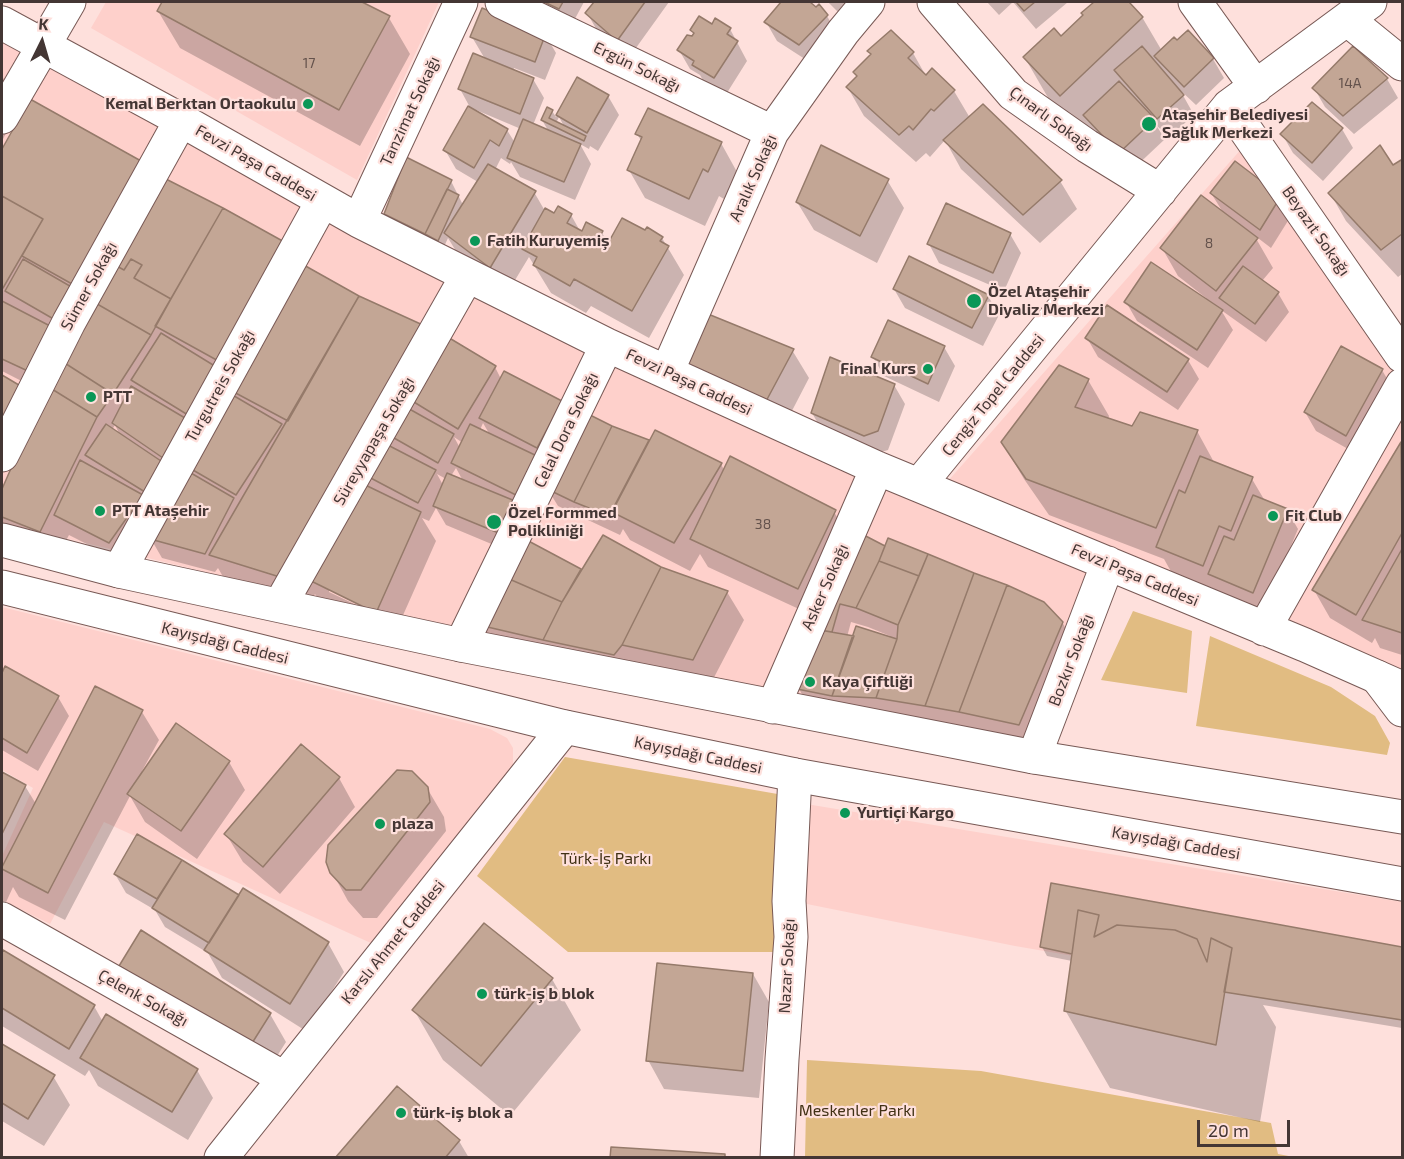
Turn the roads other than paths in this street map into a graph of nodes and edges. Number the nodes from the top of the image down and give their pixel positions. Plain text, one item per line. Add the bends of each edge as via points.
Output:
1 (69, 2) edge
2 (461, 2) edge
3 (502, 2) edge
4 (868, 2) edge
5 (934, 2) edge
6 (1195, 2) edge
7 (1359, 11) edge
8 (2, 23) edge
9 (42, 47) junction
10 (1402, 64) edge
11 (1256, 87) junction
12 (1229, 106) junction
13 (2, 117) edge
14 (181, 120) junction
15 (772, 132) junction
16 (1160, 191) junction
17 (322, 202) junction
18 (358, 221) junction
19 (467, 276) junction
20 (607, 345) junction
21 (1402, 356) edge
22 (667, 372) junction
23 (1402, 385) edge
24 (2, 455) edge
25 (877, 468) junction
26 (920, 485) junction
27 (2, 540) edge
28 (1108, 563) junction
29 (119, 571) junction
30 (2, 587) edge
31 (280, 605) junction
32 (1264, 629) junction
33 (461, 645) junction
34 (1390, 682) edge
35 (773, 707) junction
36 (1402, 710) edge
37 (565, 727) junction
38 (1034, 757) junction
39 (795, 775) junction
40 (1402, 817) edge
41 (1402, 884) edge
42 (2, 919) edge
43 (284, 1078) junction
44 (221, 1158) edge
45 (777, 1158) edge

1 - 9 street
2 - 18 street, Tanzimat Sokağı
3 - 15 street, Ergün Sokağı
4 - 15 street, Aralık Sokağı
5 - 16 street, Çınarlı Sokağı via 1013,94
6 - 11 street
7 - 10 street
7 - 11 street, Cengiz Topel Caddesi
8 - 9 street, Fevzi Paşa Caddesi
9 - 13 street
9 - 14 street, Fevzi Paşa Caddesi
11 - 12 street, Cengiz Topel Caddesi
12 - 16 street, Cengiz Topel Caddesi
12 - 21 street, Beyazıt Sokağı
14 - 17 street, Fevzi Paşa Caddesi
14 - 24 street, Sümer Sokağı via 69,322
15 - 22 street, Aralık Sokağı
16 - 26 street, Cengiz Topel Caddesi
17 - 18 street, Fevzi Paşa Caddesi
17 - 29 street, Turgutreis Sokağı
18 - 19 street, Fevzi Paşa Caddesi
19 - 20 street, Fevzi Paşa Caddesi
19 - 31 street, Süreyyapaşa Sokağı
20 - 22 street, Fevzi Paşa Caddesi
20 - 33 street, Celal Dora Sokağı
22 - 25 street, Fevzi Paşa Caddesi
23 - 32 street
25 - 26 street, Fevzi Paşa Caddesi
25 - 35 street, Asker Sokağı
26 - 28 street, Fevzi Paşa Caddesi
27 - 29 street
28 - 32 street, Fevzi Paşa Caddesi
28 - 38 street, Bozkır Sokağı
29 - 31 street
30 - 37 street, Kayışdağı Caddesi
31 - 33 street
32 - 34 street, Fevzi Paşa Caddesi
33 - 35 street
34 - 36 street
35 - 38 street
37 - 39 street, Kayışdağı Caddesi
37 - 43 street, Karslı Ahmet Caddesi
38 - 40 street
39 - 41 street, Kayışdağı Caddesi
39 - 45 street, Nazar Sokağı via 791,937
42 - 43 street, Çelenk Sokağı
43 - 44 street, Karslı Ahmet Caddesi

